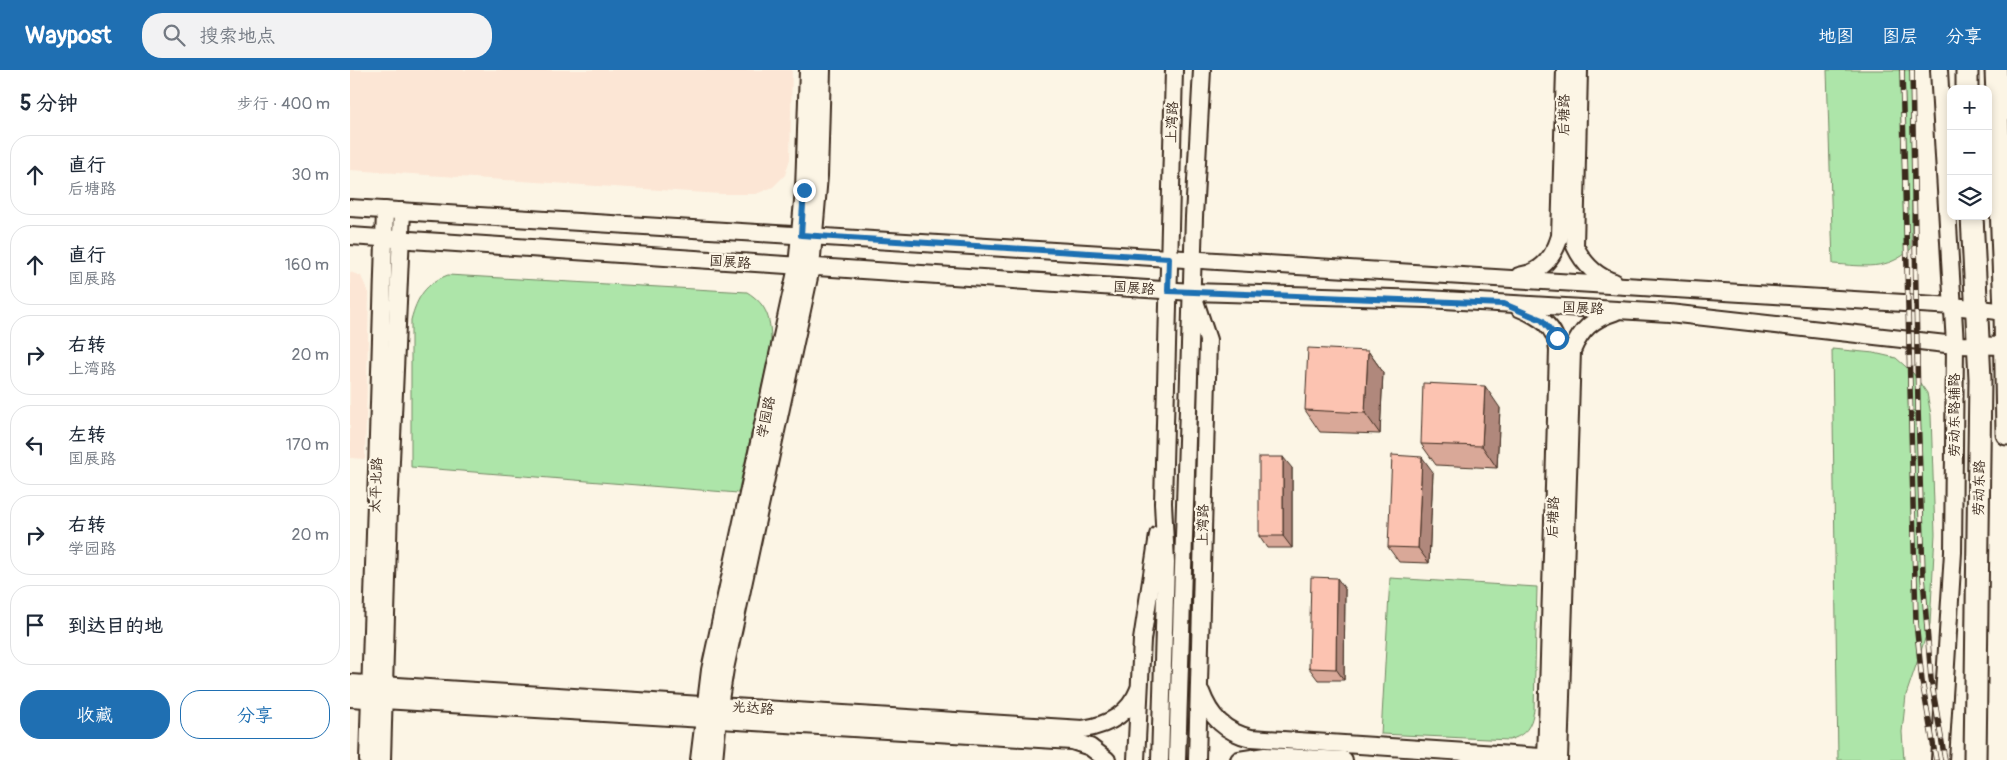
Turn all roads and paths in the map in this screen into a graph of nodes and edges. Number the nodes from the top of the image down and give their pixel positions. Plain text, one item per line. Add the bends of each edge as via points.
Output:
1 (808, 70) edge
2 (822, 70) edge
3 (1174, 70) edge
4 (1202, 70) edge
5 (1565, 70) edge
6 (1579, 70) edge
7 (1939, 70) edge
8 (1967, 70) edge
9 (1996, 70) edge
10 (1967, 85) edge
11 (350, 208) edge
12 (385, 210) junction
13 (402, 212) junction
14 (1972, 220) edge
15 (808, 235) junction
16 (350, 236) edge
17 (384, 238) junction
18 (400, 240) junction
19 (1169, 258) junction
20 (1193, 259) junction
21 (804, 267) junction
22 (1506, 278) junction
23 (1621, 285) junction
24 (1168, 291) junction
25 (1192, 292) junction
26 (1504, 304) junction
27 (1953, 306) junction
28 (1977, 308) junction
29 (1622, 310) junction
30 (2006, 312) edge
31 (1978, 344) junction
32 (1955, 345) junction
33 (2006, 346) edge
34 (2007, 434) edge
35 (1163, 503) junction
36 (350, 683) edge
37 (1199, 684) junction
38 (1139, 689) junction
39 (376, 692) junction
40 (350, 698) edge
41 (711, 712) junction
42 (1552, 759) edge
43 (368, 760) edge
44 (382, 760) edge
45 (699, 760) edge
46 (714, 760) edge
47 (1107, 760) edge
48 (1136, 760) edge
49 (1160, 760) edge
50 (1177, 760) edge
51 (1197, 760) edge
52 (1239, 760) edge
53 (1344, 760) edge
54 (1940, 760) edge
55 (1975, 760) edge

1 - 15 main road, 学园路
2 - 15 main road, 学园路
3 - 19 main road, 上湾路
4 - 20 main road, 上湾路
5 - 22 main road, 后塘路 via 1560,236 1557,246 1536,272
6 - 23 main road, 后塘路 via 1575,246 1580,258 1599,276
7 - 27 main road, 劳动东路辅路
8 - 10 highway
9 - 30 highway
11 - 12 main road, 国展路
12 - 13 main road, 国展路
12 - 17 main road, 太平北路
13 - 15 main road, 国展路
13 - 18 main road, 太平北路
14 - 28 highway, 劳动东路
15 - 19 main road, 国展路
15 - 21 main road, 学园路
16 - 17 main road, 国展路
17 - 18 main road, 国展路
17 - 39 main road, 太平北路
18 - 21 main road, 国展路
18 - 39 main road, 太平北路
19 - 20 main road, 国展路
19 - 24 main road, 上湾路
20 - 22 main road, 国展路
20 - 25 main road, 上湾路
21 - 24 main road, 国展路
21 - 41 main road, 学园路
22 - 23 main road, 国展路
23 - 27 main road, 国展路
24 - 25 main road, 国展路
24 - 35 main road, 上湾路
25 - 26 main road, 国展路
25 - 37 main road, 上湾路 via 1208,340
25 - 50 main road, 上湾路
26 - 29 main road, 国展路
26 - 42 main road, 后塘路 via 1542,320 1557,338
27 - 28 main road, 国展路
27 - 32 main road, 劳动东路辅路
28 - 30 main road, 国展路
28 - 31 highway, 劳动东路
29 - 32 main road, 国展路
29 - 42 main road, 后塘路 via 1586,327 1572,351
30 - 33 highway
31 - 32 main road, 国展路
31 - 33 main road, 国展路
31 - 55 highway, 劳动东路
32 - 54 main road, 劳动东路辅路 via 1953,552
33 - 34 highway
35 - 38 main road, 上湾路 via 1144,630
35 - 49 main road, 上湾路 via 1166,564
36 - 39 main road, 光达路
37 - 42 main road via 1206,705 1218,722 1230,731 1251,738
37 - 51 main road, 上湾路
38 - 41 main road, 光达路 via 1123,713 1099,727 1083,729
38 - 48 main road, 上湾路
39 - 40 main road, 光达路
39 - 41 main road, 光达路
39 - 43 main road, 太平北路
39 - 44 main road, 太平北路
41 - 45 main road, 学园路
41 - 46 main road, 学园路
41 - 47 main road, 光达路 via 1072,741 1090,747
52 - 53 main road via 1265,756

